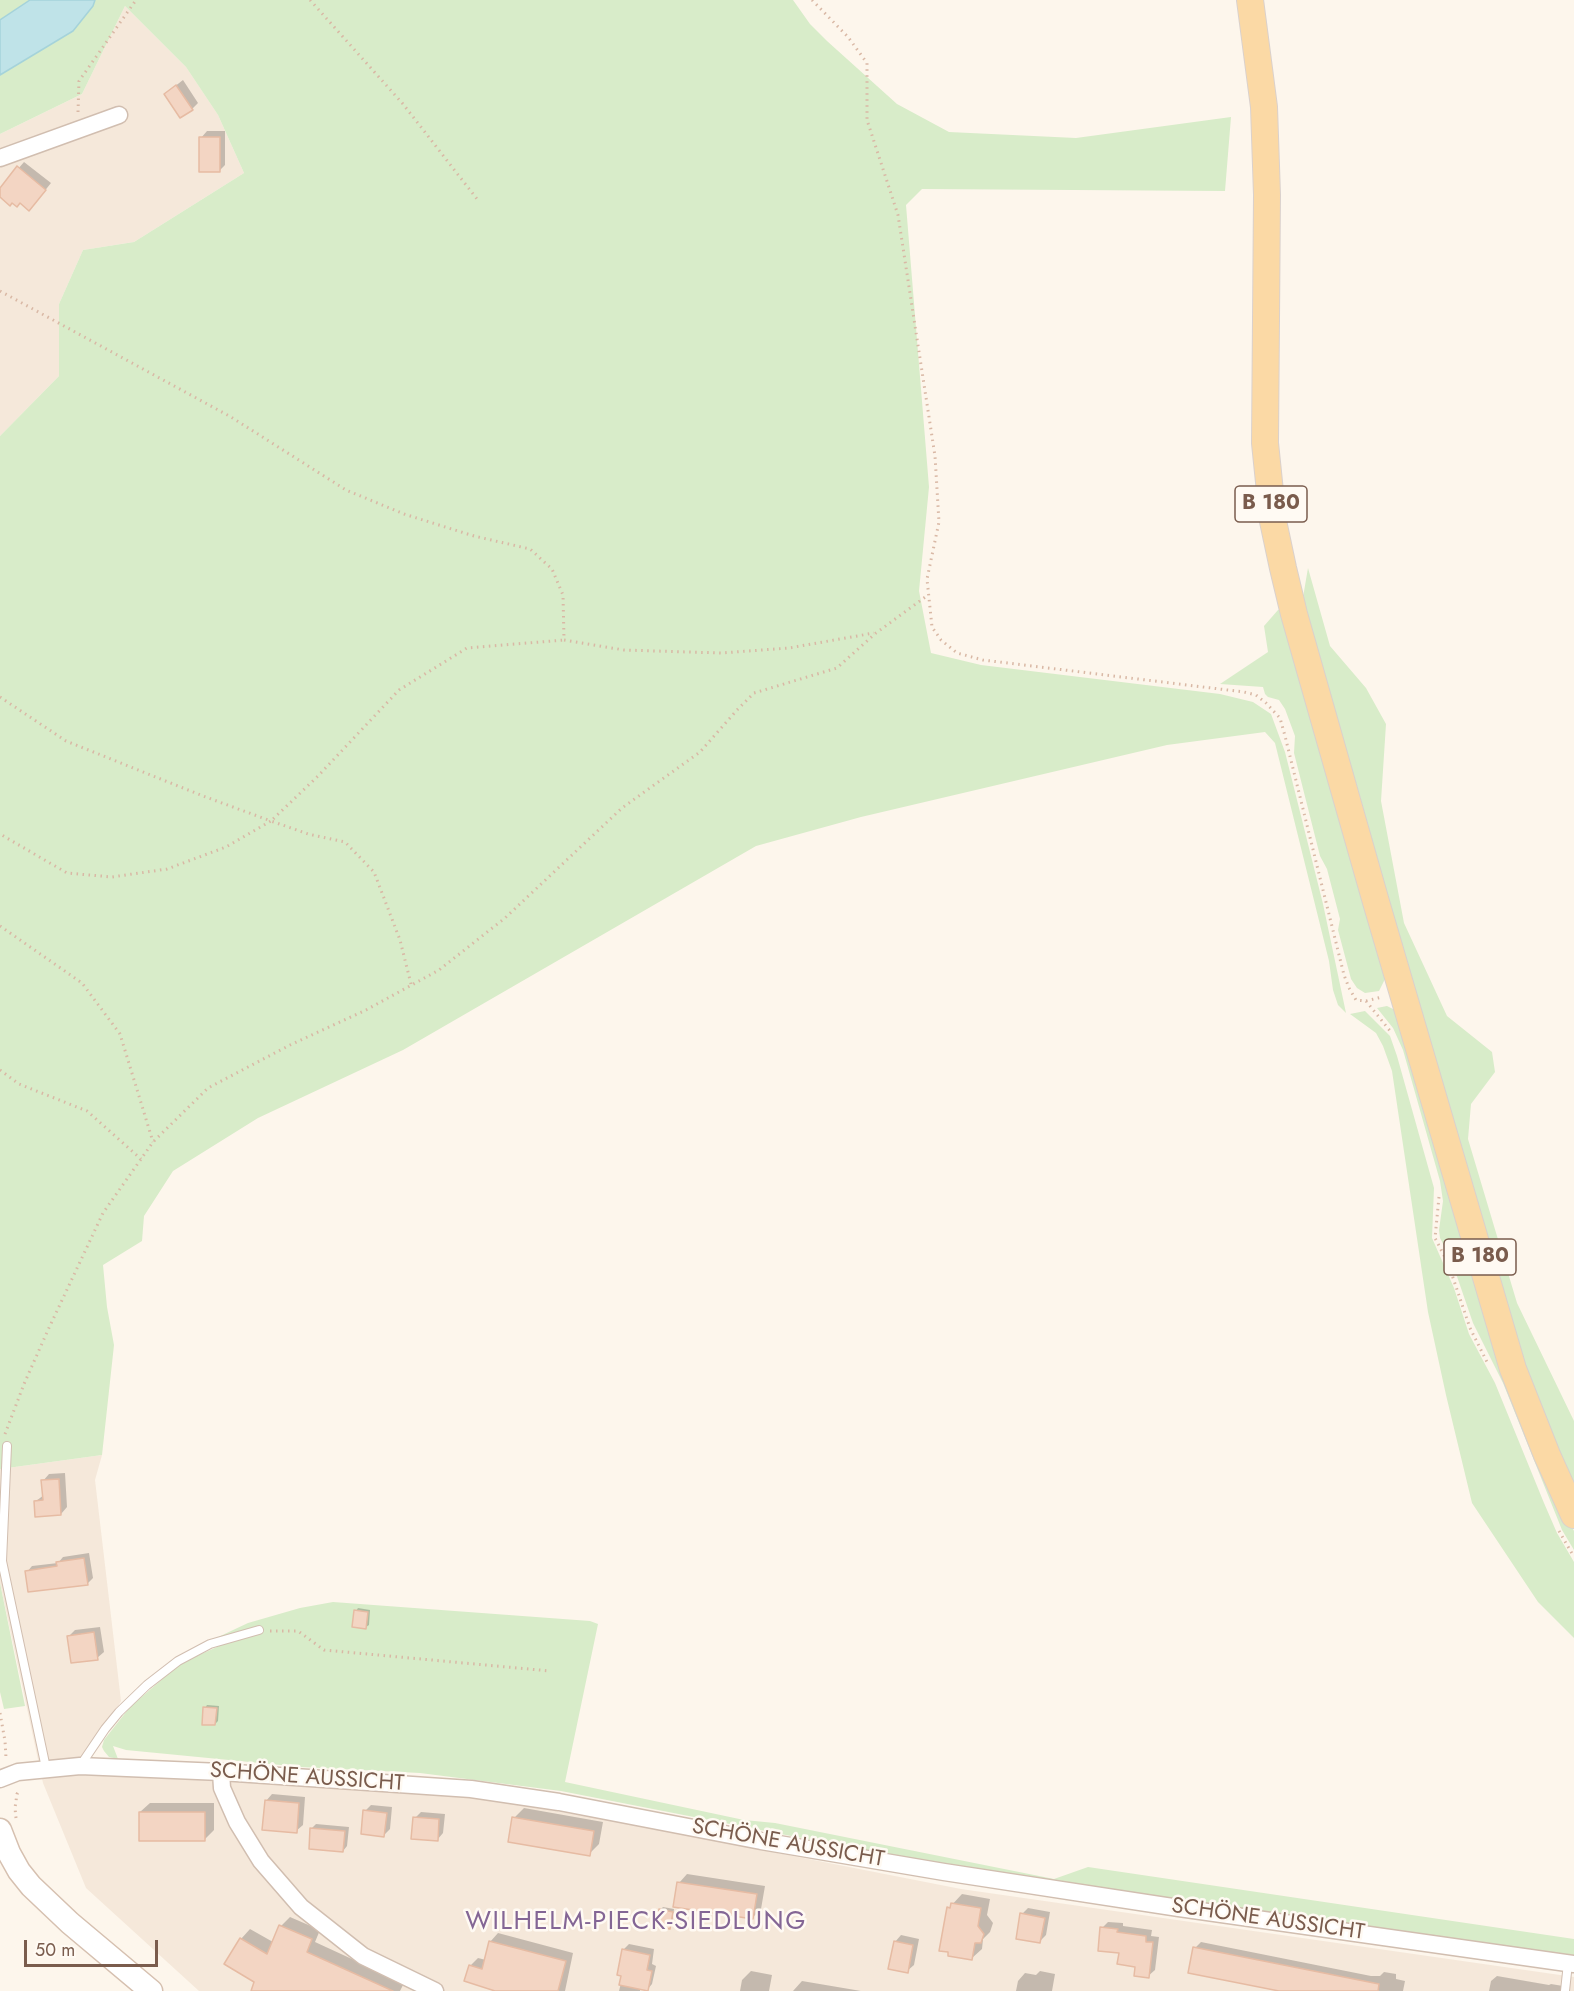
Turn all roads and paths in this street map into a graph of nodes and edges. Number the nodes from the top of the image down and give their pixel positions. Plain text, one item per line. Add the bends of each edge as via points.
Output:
1 (136, 0) edge
2 (310, 0) edge
3 (812, 0) edge
4 (1250, 0) edge
5 (119, 115) dead end
6 (78, 130) junction
7 (0, 158) edge
8 (477, 199) dead end
9 (0, 291) edge
10 (928, 595) junction
11 (876, 633) junction
12 (564, 640) junction
13 (0, 697) edge
14 (271, 821) junction
15 (0, 834) edge
16 (0, 926) edge
17 (411, 985) junction
18 (1366, 1001) dead end
19 (0, 1070) edge
20 (153, 1142) junction
21 (141, 1158) junction
22 (4, 1436) dead end
23 (7, 1446) dead end
24 (1574, 1515) edge
25 (259, 1630) joint
26 (550, 1671) dead end
27 (0, 1713) edge
28 (80, 1766) junction
29 (46, 1768) junction
30 (221, 1772) junction
31 (8, 1775) edge
32 (8, 1828) edge
33 (1571, 1963) edge
34 (151, 1991) edge
35 (435, 1991) edge
36 (1565, 1991) edge

1 - 6 path via 79,81
2 - 8 path via 403,104
3 - 10 path via 867,63 867,120 898,215 935,456 939,522 927,579
4 - 24 main road, B 180 via 1264,107 1267,195 1265,443 1273,521 1283,568 1510,1359
5 - 6 street
6 - 7 street
9 - 12 path via 231,417 346,490 404,514 530,549 552,568 563,595
10 - 11 path
10 - 18 path via 932,627 957,653 983,660 1244,692 1256,695 1274,710 1285,736 1344,975 1356,1000
11 - 12 path via 789,648 722,653 624,650
11 - 17 path via 837,668 754,693 700,753 622,808 505,918 439,970
12 - 14 path via 467,648 399,690
13 - 14 path via 66,741
14 - 15 path via 226,847 167,869 112,877 67,873
14 - 17 path via 345,842 374,872 400,940
16 - 20 path via 82,983 120,1034
17 - 20 path via 208,1088
19 - 21 path via 19,1084 87,1111
20 - 21 path
21 - 22 path via 103,1213 28,1373
23 - 29 lane via 2,1562
25 - 26 path via 298,1631 324,1650
25 - 28 lane via 210,1644 178,1661 119,1712
27 - 31 path
28 - 29 street, SCHÖNE AUSSICHT
28 - 30 street, SCHÖNE AUSSICHT
29 - 31 street, SCHÖNE AUSSICHT
30 - 33 street, SCHÖNE AUSSICHT via 471,1789 944,1872
30 - 35 street via 222,1788 237,1822 261,1861 300,1907 363,1956
31 - 32 path via 22,1786
32 - 34 street via 9,1853 31,1886
33 - 36 lane

